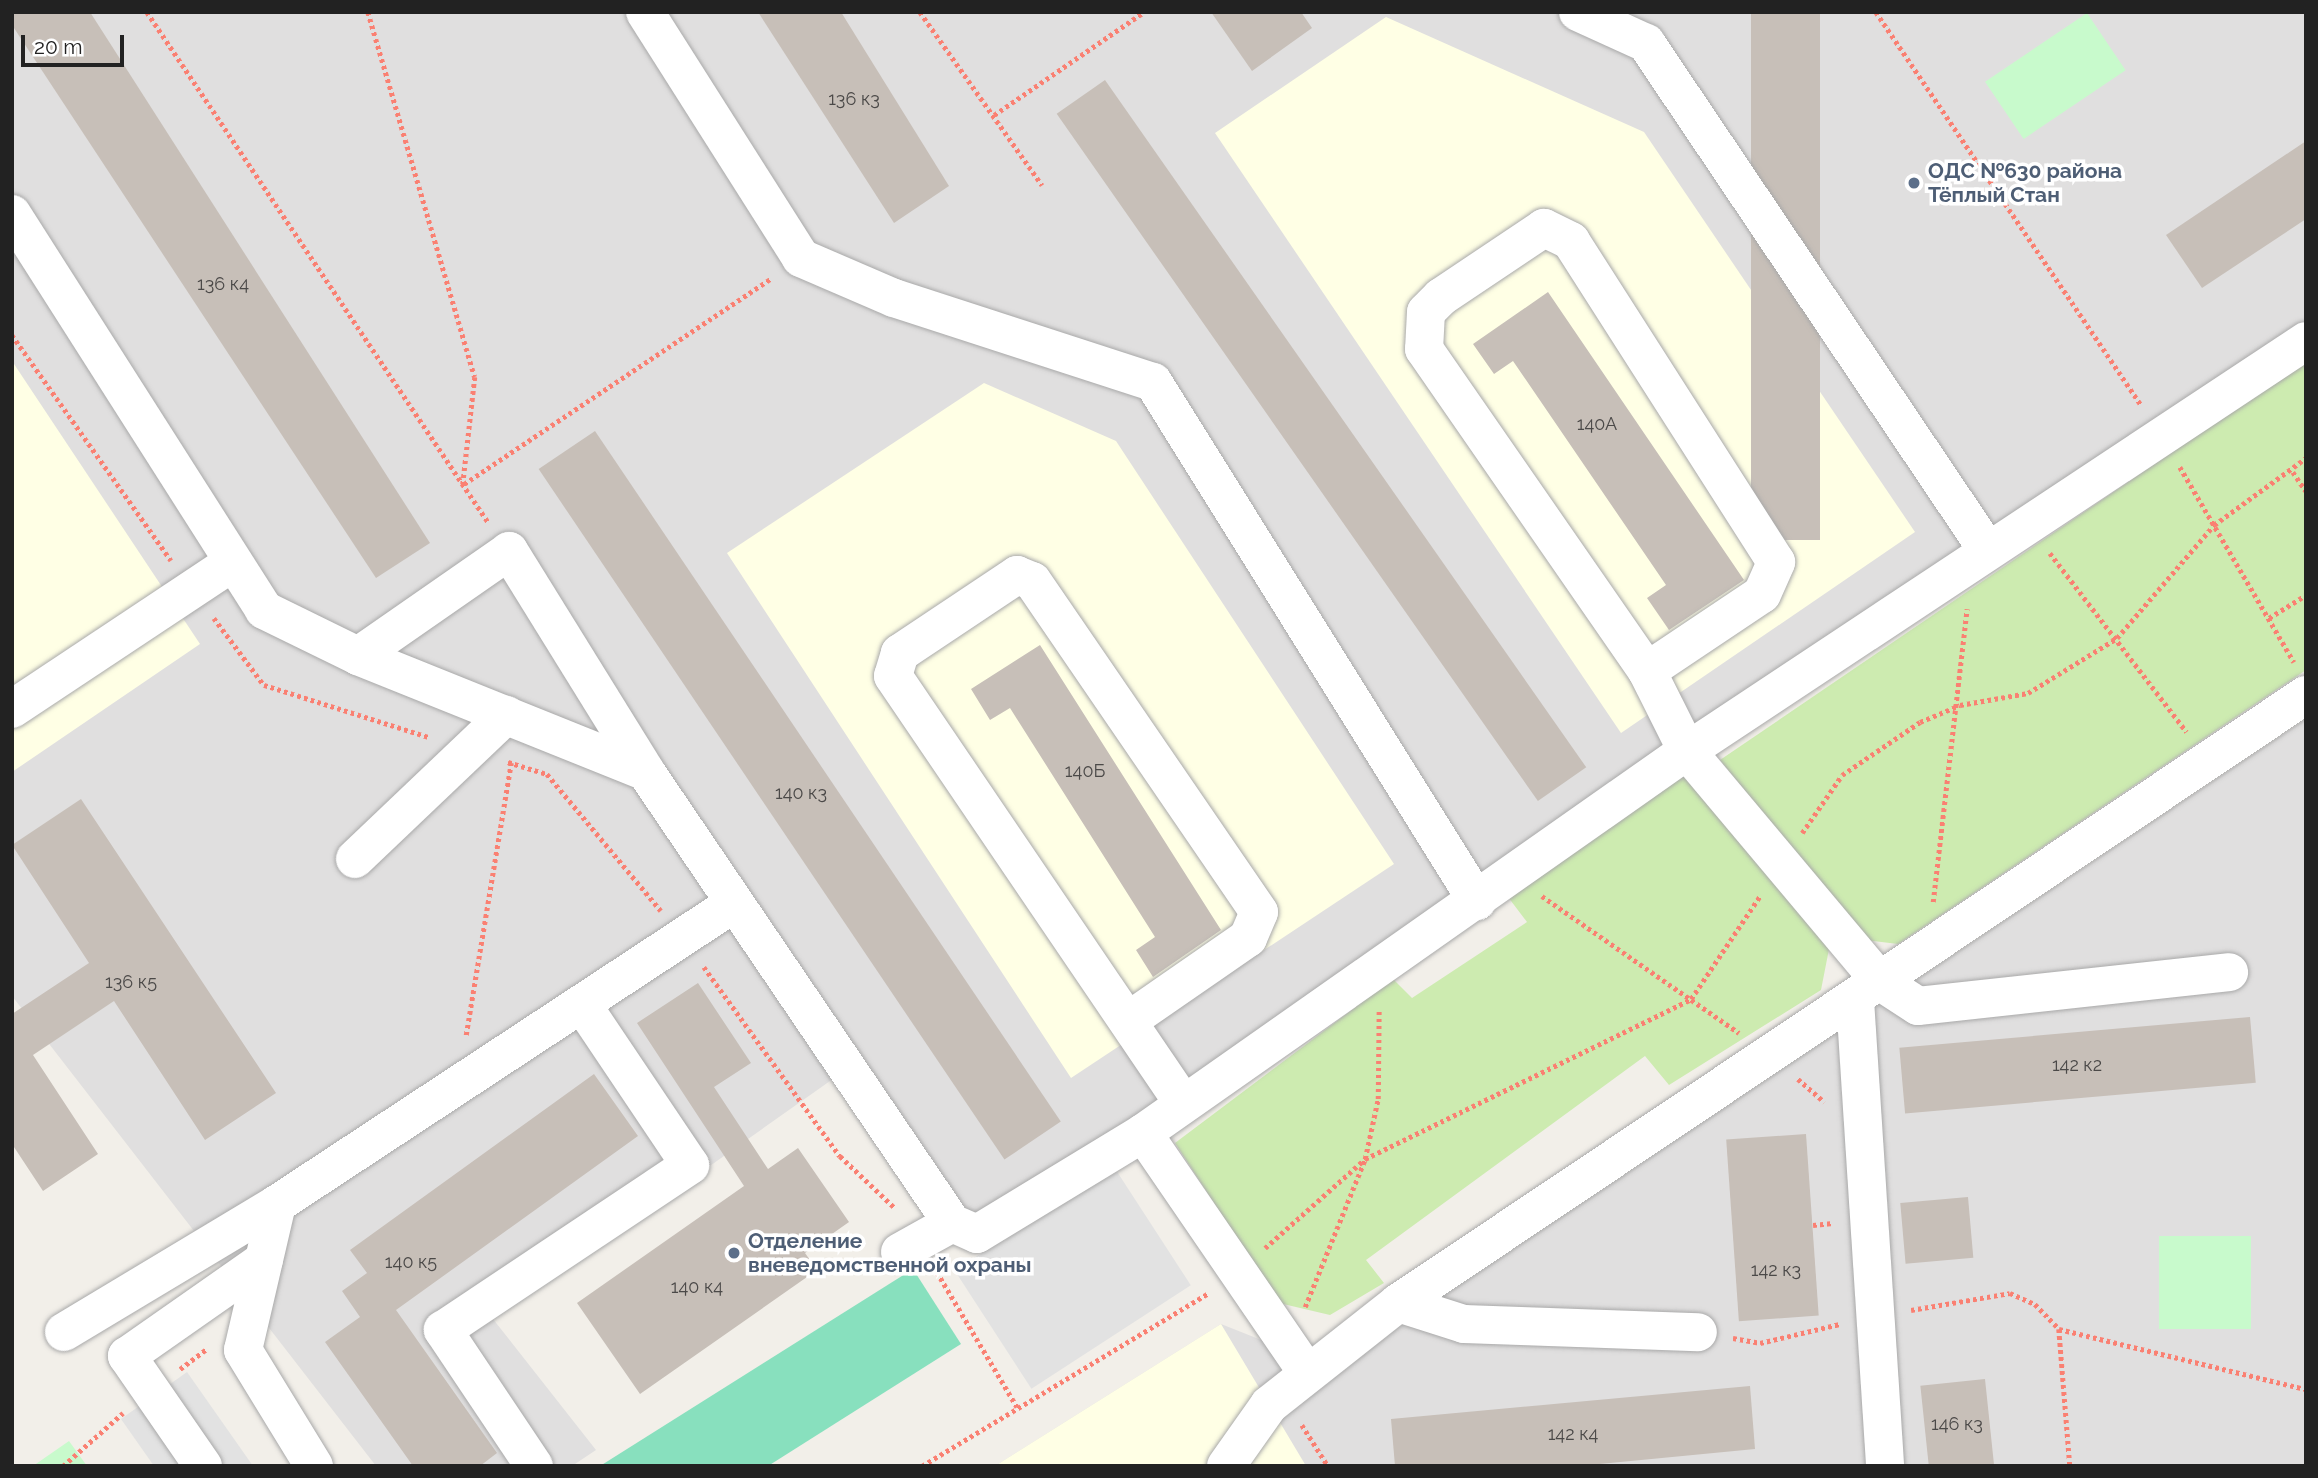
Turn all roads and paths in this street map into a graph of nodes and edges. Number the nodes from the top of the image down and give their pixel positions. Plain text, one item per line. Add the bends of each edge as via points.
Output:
1 (146, 12) edge
2 (368, 12) edge
3 (645, 12) edge
4 (920, 12) edge
5 (1144, 12) edge
6 (1578, 12) edge
7 (1876, 12) edge
8 (994, 115) junction
9 (1042, 185) dead end
10 (12, 214) edge
11 (801, 258) junction
12 (2306, 341) edge
13 (2163, 438) junction
14 (2293, 472) dead end
15 (463, 485) junction
16 (2306, 491) edge
17 (2028, 525) junction
18 (509, 551) junction
19 (1979, 557) junction
20 (233, 562) junction
21 (2306, 595) edge
22 (2269, 618) junction
23 (358, 656) junction
24 (1647, 671) junction
25 (2303, 684) edge
26 (12, 709) edge
27 (506, 715) junction
28 (1687, 751) junction
29 (2208, 761) junction
30 (511, 763) dead end
31 (646, 772) junction
32 (355, 859) dead end
33 (1513, 875) junction
34 (1477, 901) junction
35 (733, 904) junction
36 (682, 937) junction
37 (1927, 951) junction
38 (1380, 969) junction
39 (2229, 972) dead end
40 (1868, 991) junction
41 (584, 1006) junction
42 (1128, 1021) junction
43 (1771, 1056) junction
44 (457, 1088) junction
45 (1183, 1103) junction
46 (1143, 1133) junction
47 (277, 1203) junction
48 (952, 1223) junction
49 (1832, 1223) dead end
50 (1813, 1225) dead end
51 (909, 1247) junction
52 (264, 1260) junction
53 (1237, 1272) junction
54 (1398, 1303) junction
55 (1304, 1312) dead end
56 (1875, 1316) junction
57 (1838, 1324) dead end
58 (2059, 1329) junction
59 (64, 1332) dead end
60 (1699, 1332) dead end
61 (1760, 1343) dead end
62 (1306, 1370) junction
63 (2306, 1389) edge
64 (1017, 1408) junction
65 (203, 1466) edge
66 (314, 1466) edge
67 (534, 1466) edge
68 (922, 1466) edge
69 (1226, 1466) edge
70 (1328, 1466) edge
71 (1885, 1466) edge
72 (2070, 1466) edge

1 - 15 path
2 - 15 path via 475,377
3 - 11 street
4 - 8 path
5 - 8 path
6 - 19 street via 1646,43
7 - 13 path
8 - 9 path
10 - 20 street
11 - 15 path
11 - 34 street via 894,298 1153,382
12 - 13 street
13 - 17 street
13 - 22 path
14 - 16 path
15 - 18 path
17 - 19 street
17 - 29 path
18 - 23 street
18 - 31 street
19 - 28 street
19 - 37 path
20 - 23 street via 264,610
20 - 26 street
21 - 22 path
22 - 25 path
23 - 27 street
24 - 24 street via 1423,349 1426,312 1441,297 1544,228 1571,241 1776,562 1762,594
24 - 28 street
25 - 29 street
27 - 31 street
27 - 32 street
28 - 33 street
28 - 40 street
29 - 37 street
30 - 44 path
31 - 35 street
33 - 34 street
33 - 43 path
34 - 38 street
35 - 36 street
35 - 48 street
36 - 41 street
36 - 51 path via 840,1156 897,1211
37 - 40 street
38 - 45 street
38 - 55 path via 1378,1099 1364,1159
39 - 40 street via 1918,1006
40 - 43 street
40 - 56 street
41 - 44 street
41 - 67 street via 690,1165 443,1330
42 - 42 street via 893,676 900,653 1017,575 1032,581 1259,912 1248,938
42 - 45 street
43 - 54 street
44 - 47 street
45 - 46 street
46 - 48 street via 977,1234
46 - 53 street
47 - 52 street
47 - 59 street
48 - 51 street
49 - 50 path
51 - 64 path
52 - 65 street via 127,1356
52 - 66 street via 243,1350
53 - 62 street
53 - 64 path via 1185,1310
54 - 60 street via 1464,1324
54 - 62 street
56 - 58 path via 2010,1293 2035,1304
56 - 71 street
57 - 61 path
58 - 63 path
58 - 72 path
62 - 69 street via 1269,1405
62 - 70 path via 1297,1416
64 - 68 path

